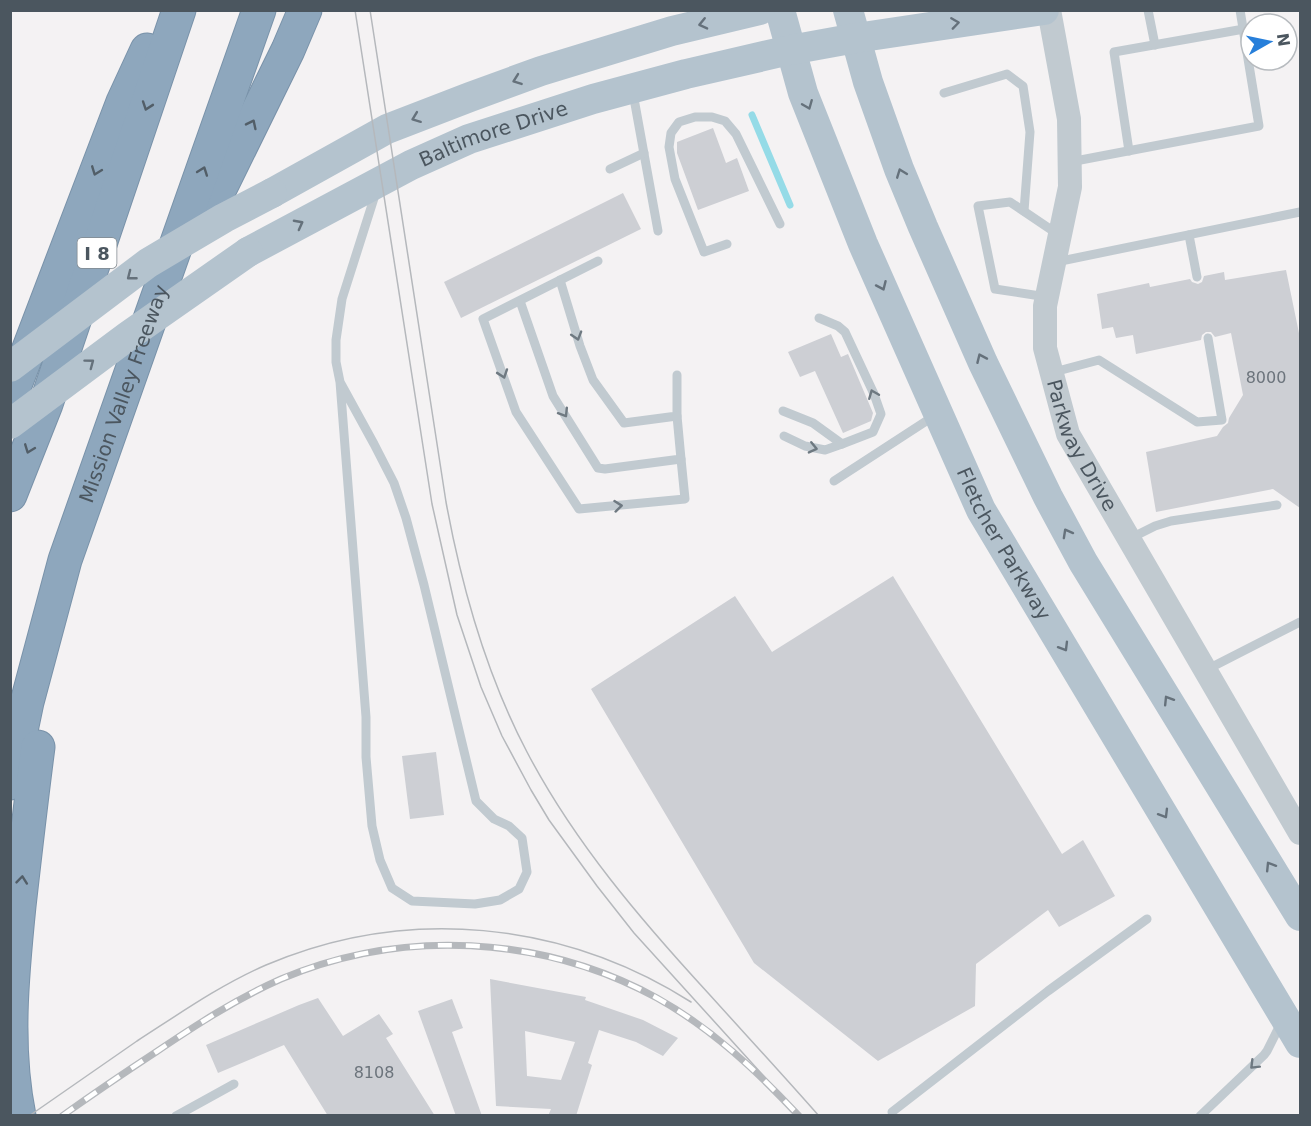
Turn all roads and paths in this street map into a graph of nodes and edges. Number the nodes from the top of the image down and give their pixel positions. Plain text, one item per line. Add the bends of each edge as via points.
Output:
1 (165, 10) edge
2 (179, 10) edge
3 (259, 10) edge
4 (305, 10) edge
5 (760, 10) edge
6 (780, 10) edge
7 (1047, 10) edge
8 (1148, 10) edge
9 (852, 24) edge
10 (1239, 30) edge
11 (1155, 45) junction
12 (790, 50) junction
13 (1251, 72) edge
14 (633, 88) junction
15 (944, 93) dead end
16 (360, 144) junction
17 (1129, 151) junction
18 (644, 153) junction
19 (1070, 162) junction
20 (610, 169) dead end
21 (379, 182) junction
22 (1024, 211) junction
23 (1300, 212) edge
24 (780, 225) dead end
25 (658, 231) dead end
26 (1059, 235) junction
27 (1189, 235) junction
28 (728, 244) dead end
29 (598, 261) dead end
30 (1053, 263) junction
31 (1197, 277) dead end
32 (560, 280) junction
33 (1047, 297) junction
34 (520, 301) junction
35 (819, 318) dead end
36 (1208, 338) dead end
37 (134, 365) junction
38 (10, 367) edge
39 (1051, 372) junction
40 (676, 375) dead end
41 (340, 382) junction
42 (10, 398) edge
43 (783, 411) dead end
44 (939, 413) junction
45 (677, 416) junction
46 (10, 424) edge
47 (784, 436) dead end
48 (842, 444) junction
49 (681, 459) junction
50 (834, 481) dead end
51 (10, 495) edge
52 (1277, 505) dead end
53 (1129, 539) junction
54 (65, 560) junction
55 (1300, 622) edge
56 (1206, 670) junction
57 (10, 783) edge
58 (1300, 833) edge
59 (1300, 916) edge
60 (1147, 919) dead end
61 (1284, 1016) junction
62 (1300, 1043) edge
63 (234, 1084) dead end
64 (892, 1112) dead end
65 (20, 1116) edge
66 (176, 1116) edge
67 (1200, 1116) edge

1 -> 42 highway via 123,102
2 -> 51 highway, I 8 via 46,404
37 -> 3 highway, Mission Valley Freeway
37 -> 4 highway
5 -> 16 main road, Baltimore Drive via 541,71 387,129
6 - 12 main road, Fletcher Parkway
9 -> 7 main road, Baltimore Drive
7 - 19 street, Parkway Drive via 1070,119
8 - 11 lane
9 - 12 main road, Baltimore Drive
59 -> 9 main road via 1083,562 1048,497 923,227 868,82
10 - 11 lane
11 - 17 lane via 1114,52
12 - 14 main road, Baltimore Drive
12 -> 44 main road, Fletcher Parkway via 863,244
13 - 17 lane via 1259,126
14 - 18 lane
14 - 21 main road, Baltimore Drive via 469,139
15 - 22 lane via 1007,74 1023,86 1030,132
16 - 21 main road
16 -> 38 main road, Baltimore Drive, bridge via 148,262
17 - 19 lane
18 - 20 lane
18 - 25 lane
19 - 26 street, Parkway Drive via 1070,187
21 - 41 lane via 342,299 336,340
46 -> 21 main road, Baltimore Drive, bridge via 248,252
22 - 26 lane
22 - 33 lane via 1010,202 978,206 995,289
23 - 27 lane
24 - 28 lane via 736,134 725,121 695,117 680,122 671,133 669,147 675,179 704,252
26 - 30 street, Parkway Drive
27 - 30 lane
27 - 31 lane
29 - 32 lane
30 - 33 street, Parkway Drive
32 - 34 lane
32 -> 45 lane via 593,380 624,423
33 - 39 street, Parkway Drive via 1045,348
34 -> 49 lane via 553,396 598,468
34 -> 49 lane via 483,319 516,412 579,509 684,499
48 -> 35 lane via 873,432 881,414 845,332
36 - 39 lane via 1222,420 1197,422 1099,360
37 - 54 highway, Mission Valley Freeway
39 - 53 street, Parkway Drive via 1068,434
40 - 45 lane
41 - 41 lane via 394,483 406,518 476,801 522,838 527,872 519,889 500,900 475,904 412,901 392,888 380,860 372,826 366,757
43 - 48 lane via 813,423
44 - 50 lane
44 -> 61 main road, Fletcher Parkway via 981,510
45 - 49 lane
47 -> 48 lane via 804,446 825,450
52 - 53 lane via 1170,521
53 - 56 street, Parkway Drive
54 - 57 highway, Mission Valley Freeway
65 -> 54 highway via 11,1035 13,970 30,807
55 - 56 lane
56 - 58 street, Parkway Drive
60 - 64 lane
61 - 62 main road, Fletcher Parkway
61 -> 67 lane via 1264,1055
63 - 66 lane

